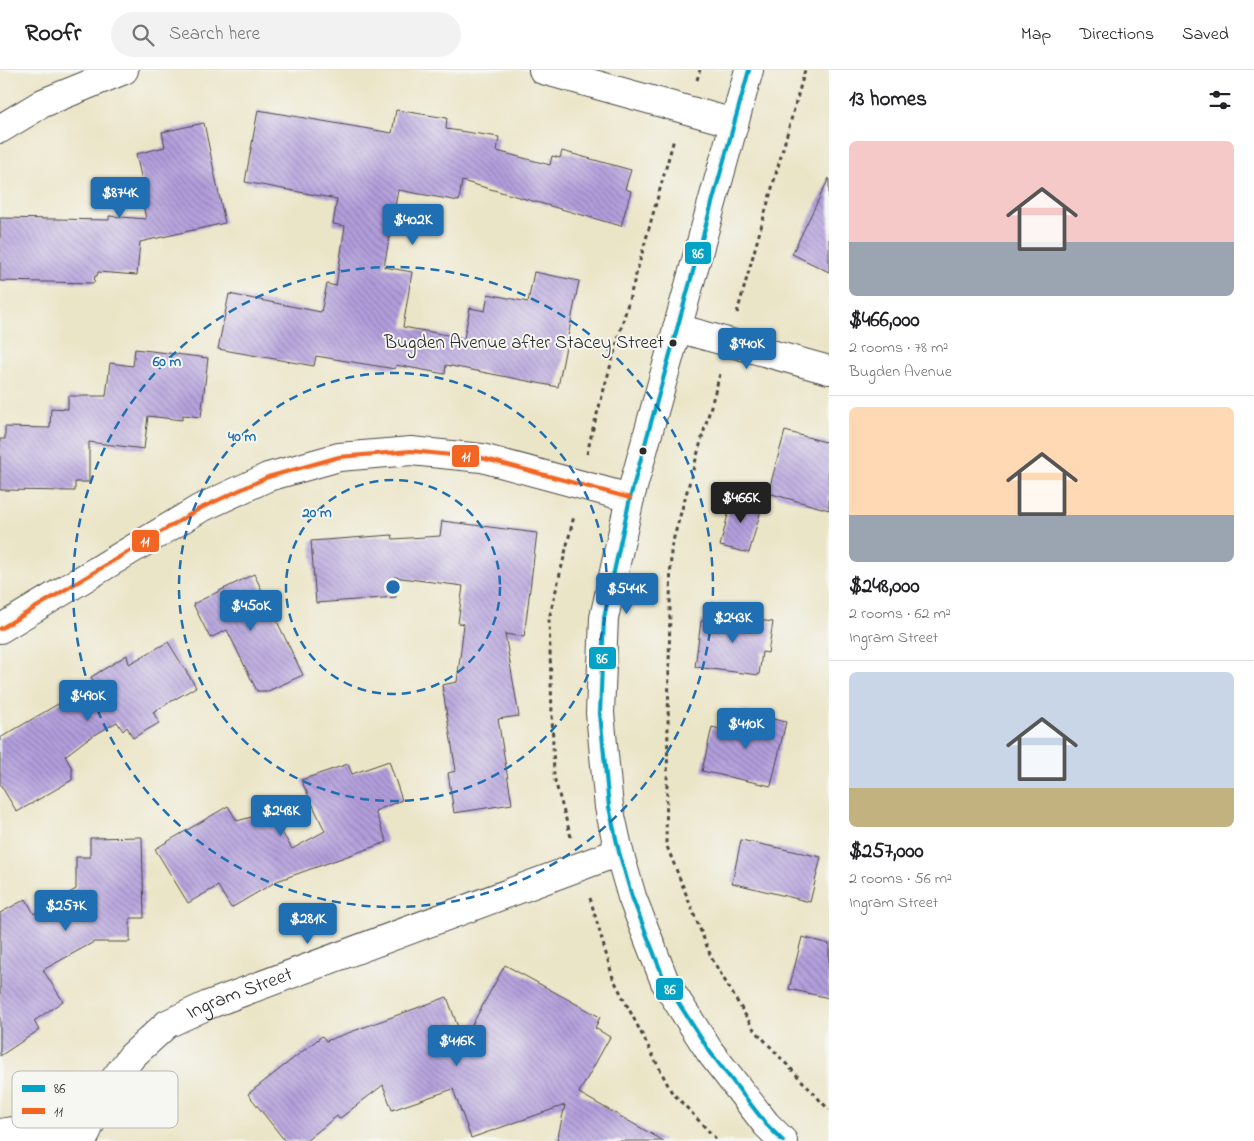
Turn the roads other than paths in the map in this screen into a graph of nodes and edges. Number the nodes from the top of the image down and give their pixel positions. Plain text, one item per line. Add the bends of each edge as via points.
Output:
1 (124, 70) edge
2 (543, 70) edge
3 (749, 70) edge
4 (734, 123) junction
5 (0, 129) edge
6 (677, 328) junction
7 (829, 370) edge
8 (630, 498) junction
9 (0, 629) edge
10 (619, 852) junction
11 (121, 1071) edge
12 (88, 1128) edge
13 (0, 1133) edge
14 (78, 1141) edge
15 (83, 1141) edge
16 (783, 1141) edge

1 - 5 street via 43,103
2 - 4 street
3 - 4 street
4 - 6 street
6 - 7 street
6 - 8 street
8 - 9 street via 482,458 412,451 339,457 268,477 199,510
8 - 10 street via 604,618 600,713 609,806
10 - 11 street, Ingram Street via 208,1005 167,1024 132,1056
10 - 16 street via 632,897 665,982 710,1052
12 - 15 street, Ingram Street
13 - 14 street via 13,1130 52,1134

